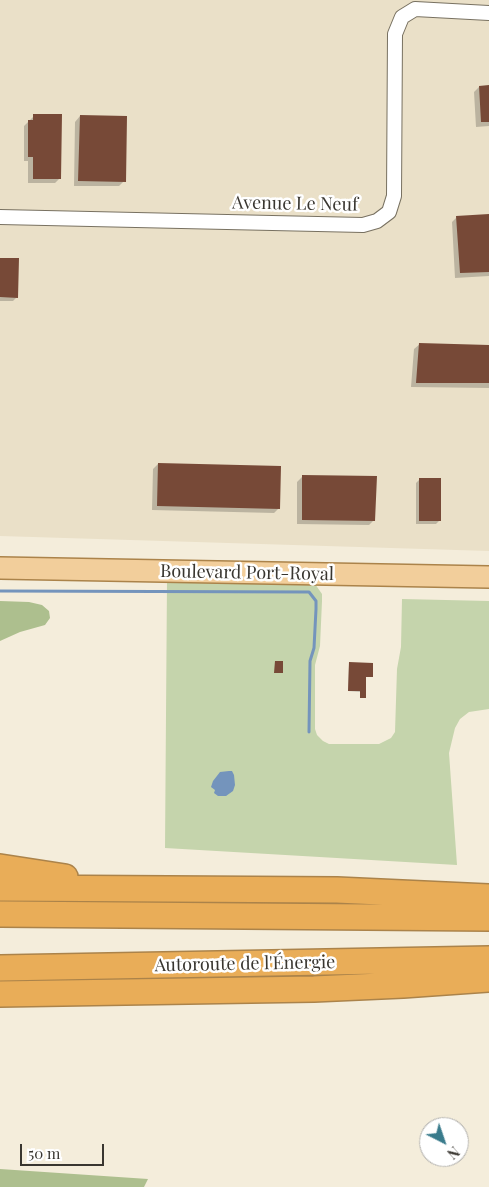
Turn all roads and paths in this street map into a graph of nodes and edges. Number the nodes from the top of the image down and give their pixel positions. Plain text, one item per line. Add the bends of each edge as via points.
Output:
1 (489, 13) edge
2 (0, 217) edge
3 (2, 568) edge
4 (489, 577) edge
5 (0, 867) edge
6 (0, 888) edge
7 (134, 889) junction
8 (489, 897) edge
9 (0, 914) edge
10 (489, 918) edge
11 (489, 959) edge
12 (0, 968) edge
13 (489, 979) edge
14 (91, 992) junction
15 (0, 994) edge
16 (0, 1007) edge

1 - 2 street, Avenue Le Neuf via 415,9 402,17 395,34 394,196 389,212 377,221 363,225
3 - 4 main road, Boulevard Port-Royal
5 - 7 highway
6 - 7 highway
7 - 8 highway via 345,891
9 - 10 highway
11 - 12 highway, Autoroute de l'Énergie
13 - 14 highway via 314,989
14 - 15 highway
14 - 16 highway

